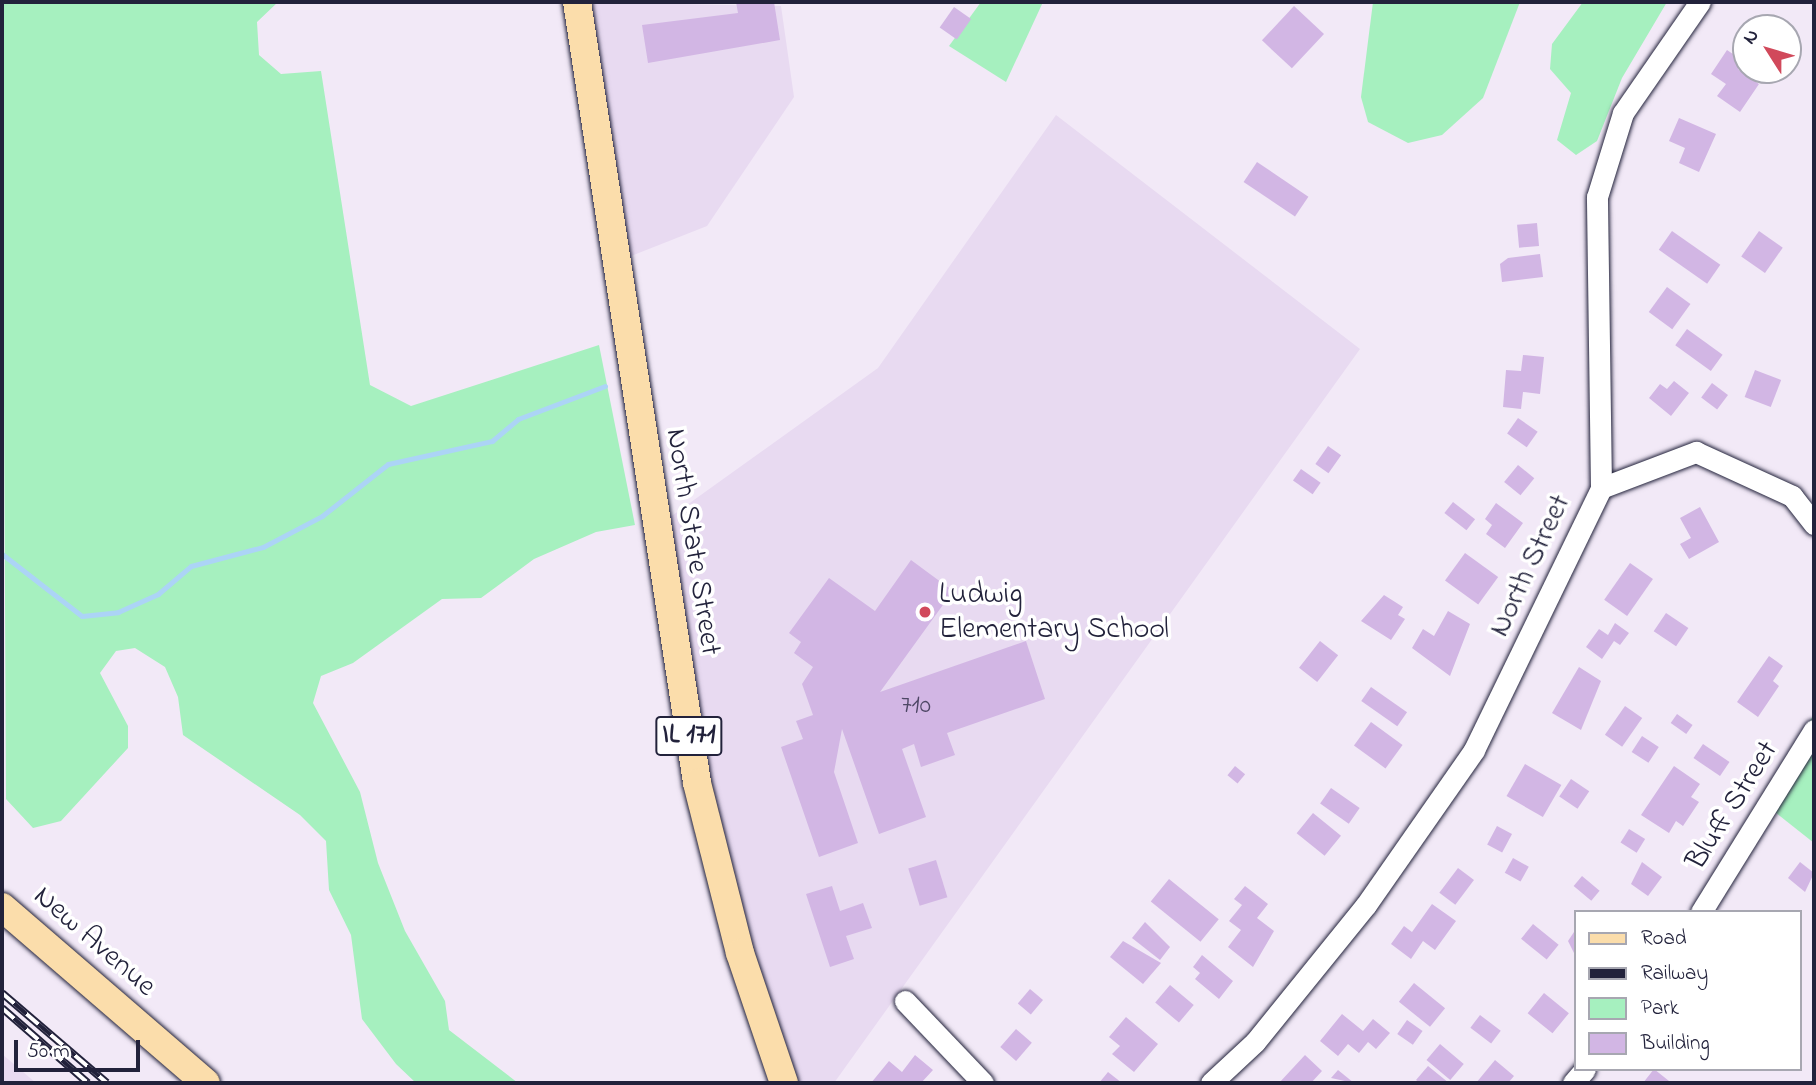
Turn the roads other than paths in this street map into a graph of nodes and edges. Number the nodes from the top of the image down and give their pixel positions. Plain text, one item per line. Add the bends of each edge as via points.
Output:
1 (577, 2) edge
2 (1700, 2) edge
3 (1601, 488) junction
4 (1814, 524) edge
5 (1814, 730) edge
6 (2, 907) edge
7 (1701, 910) edge
8 (905, 1001) dead end
9 (206, 1083) edge
10 (784, 1083) edge
11 (984, 1083) edge
12 (1211, 1083) edge

1 - 10 main road, North State Street / IL 171 via 705,819 740,953
2 - 3 street, North Street via 1623,113 1597,197
3 - 4 street via 1696,452 1792,496
3 - 12 street, North Street via 1474,750 1366,905 1255,1042
5 - 7 street, Bluff Street
6 - 9 main road, New Avenue
8 - 11 street

